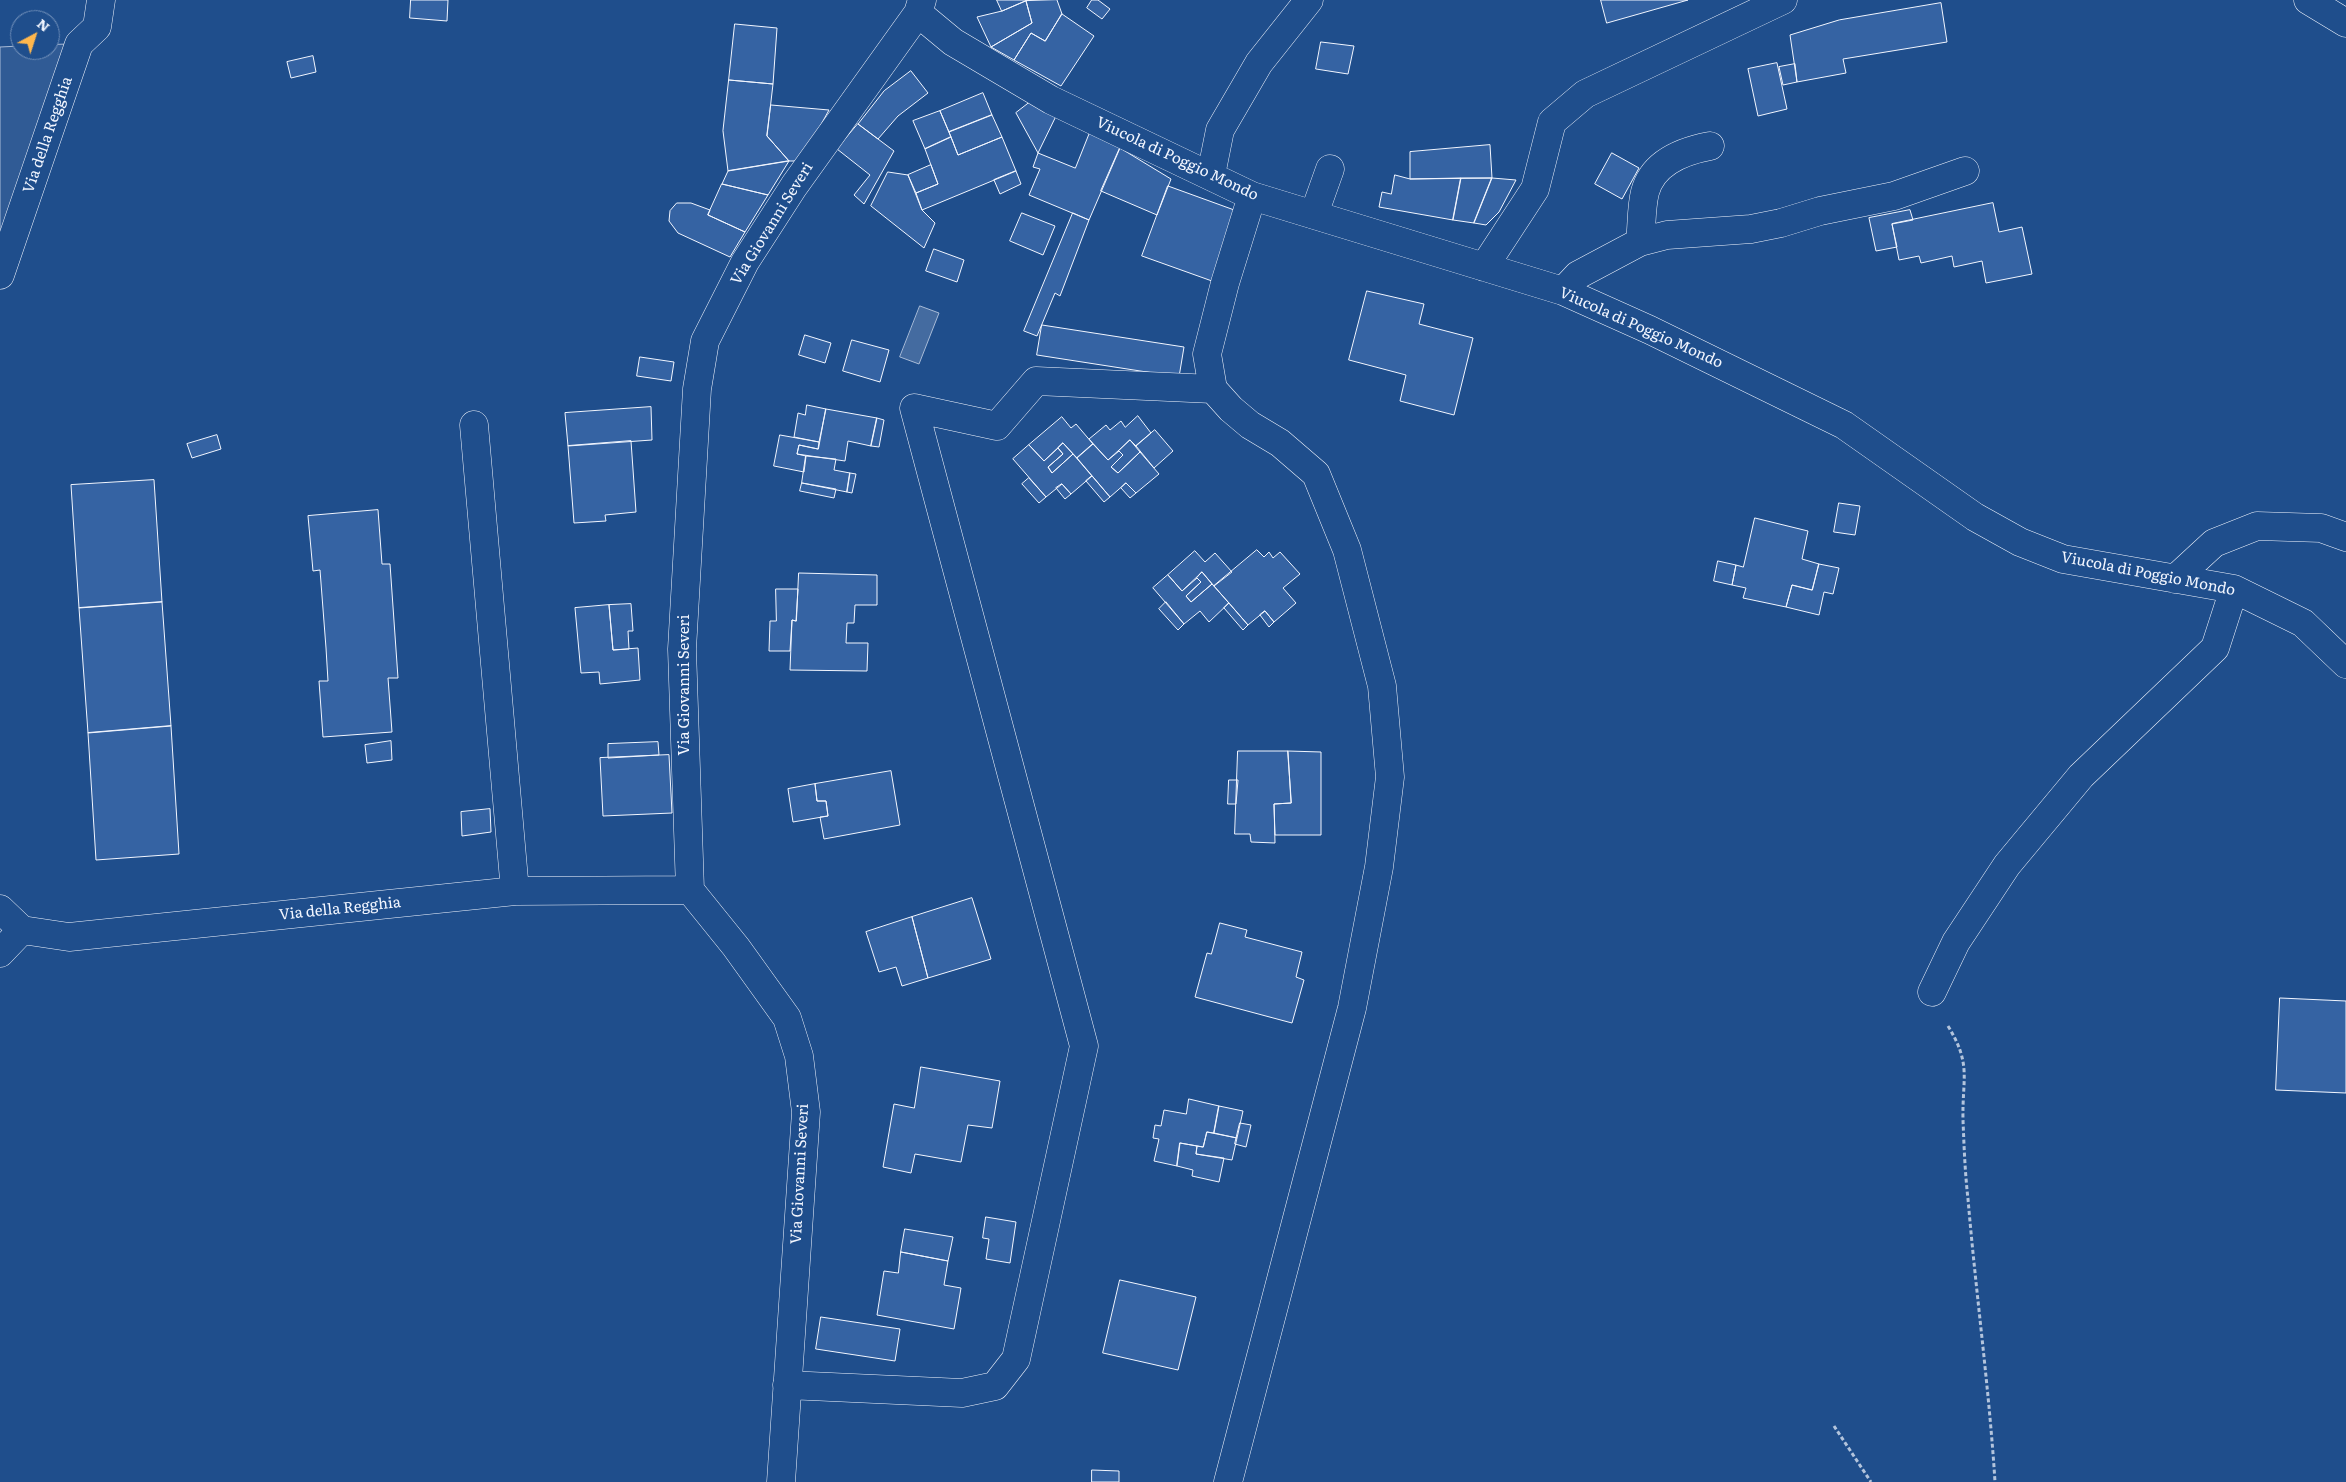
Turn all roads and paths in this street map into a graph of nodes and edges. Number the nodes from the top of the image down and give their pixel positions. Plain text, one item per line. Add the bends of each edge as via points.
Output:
1 (101, 0) edge
2 (1309, 0) edge
3 (1783, 0) edge
4 (2308, 0) edge
5 (920, 6) edge
6 (2346, 23) edge
7 (1710, 146) dead end
8 (1330, 169) dead end
9 (1965, 171) dead end
10 (1212, 175) junction
11 (1252, 196) junction
12 (1314, 214) junction
13 (1640, 242) junction
14 (1484, 267) junction
15 (0, 275) edge
16 (1563, 291) junction
17 (1213, 389) junction
18 (474, 425) dead end
19 (2346, 537) edge
20 (2175, 579) junction
21 (2234, 589) junction
22 (2346, 664) edge
23 (690, 890) junction
24 (515, 891) junction
25 (0, 909) edge
26 (22, 930) junction
27 (0, 953) edge
28 (1932, 992) joint
29 (786, 1385) junction
30 (1834, 1426) dead end
31 (781, 1482) edge
32 (1228, 1482) edge
33 (1871, 1482) edge
34 (1995, 1482) edge

1 - 15 street, Via della Regghia via 97,27 79,44
2 - 10 street via 1259,63 1220,130
3 - 14 street via 1585,94 1552,122 1535,189
4 - 6 street
5 - 10 street, Viucola di Poggio Mondo via 953,42 1051,100
5 - 23 street, Via Giovanni Severi via 745,262 705,340 697,389 682,649
7 - 13 street via 1670,158 1655,173 1645,191
8 - 12 street
9 - 13 street via 1894,196 1820,211 1781,223 1751,229 1666,235
10 - 11 street, Viucola di Poggio Mondo
11 - 12 street, Viucola di Poggio Mondo
11 - 17 street via 1207,354
12 - 14 street, Viucola di Poggio Mondo
13 - 16 street via 1578,275
14 - 16 street, Viucola di Poggio Mondo
16 - 20 street, Viucola di Poggio Mondo via 1844,425 1975,517 2020,542 2063,559
17 - 29 street via 1036,381 997,426 914,408 1084,1046 1016,1359 995,1386 962,1393
17 - 32 street via 1250,425 1280,443 1316,474 1348,550 1382,686 1390,776 1379,868 1352,1008
18 - 24 street
19 - 20 street via 2321,528 2257,526 2214,543
20 - 21 street, Viucola di Poggio Mondo
21 - 22 street, Viucola di Poggio Mondo via 2303,623
21 - 28 street via 2215,648 2081,776 2014,858 1956,942
23 - 24 street, Via della Regghia
23 - 29 street, Via Giovanni Severi via 736,946 787,1018 800,1056 806,1112
24 - 26 street, Via della Regghia via 69,937
25 - 26 street
26 - 27 street
28 - 34 path via 1956,1039 1966,1074 1963,1118 1968,1198
29 - 31 street, Via Giovanni Severi
30 - 33 path

